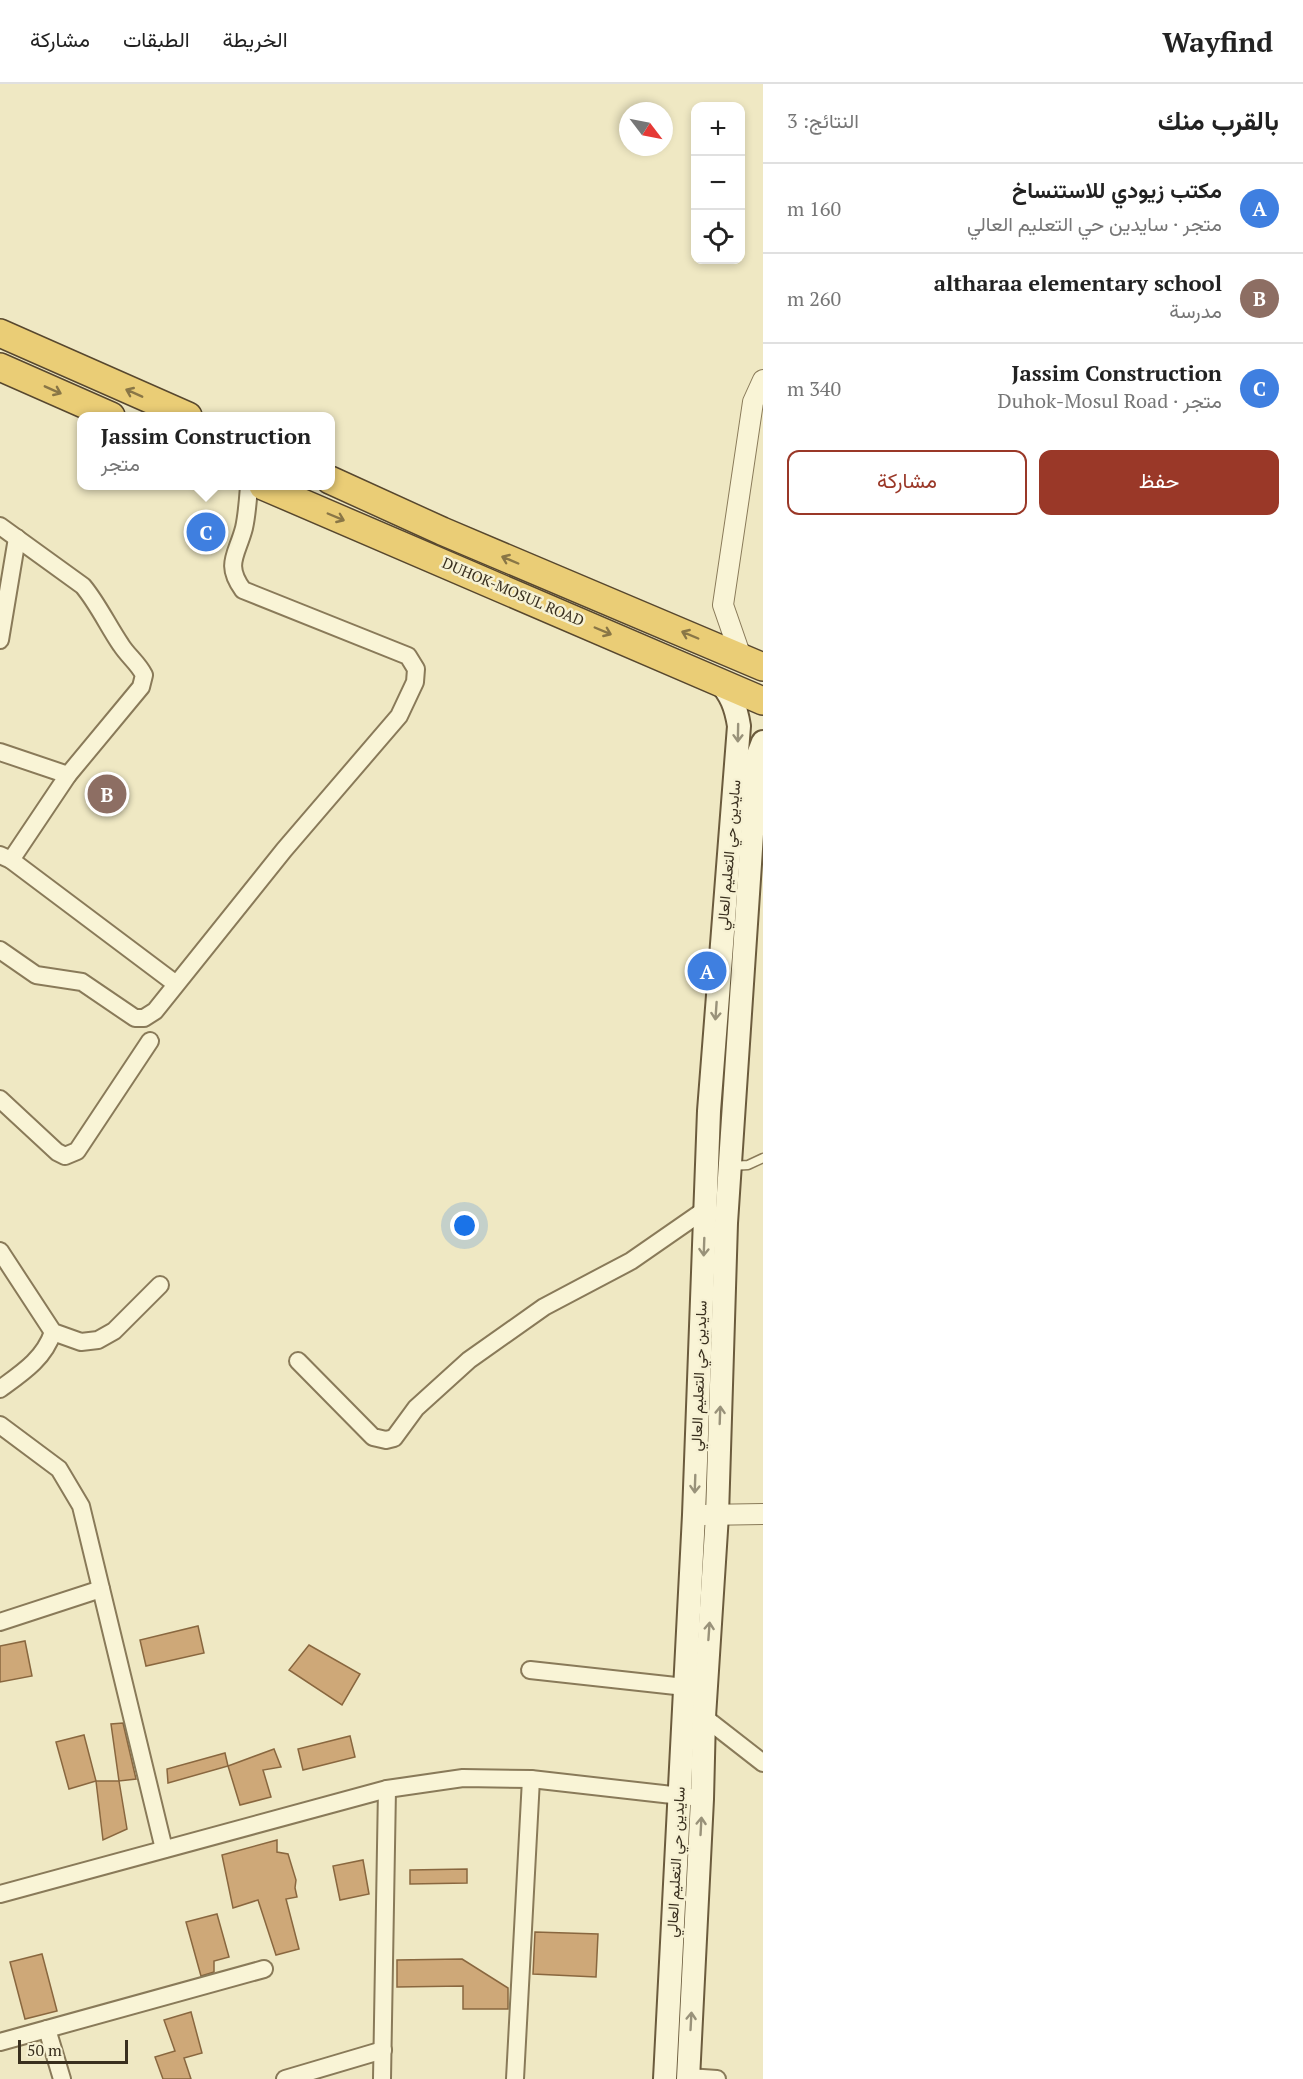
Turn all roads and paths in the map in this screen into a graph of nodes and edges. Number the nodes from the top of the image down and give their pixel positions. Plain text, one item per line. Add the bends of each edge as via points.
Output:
1 (0, 333) edge
2 (0, 366) edge
3 (763, 380) edge
4 (100, 412) edge
5 (177, 412) edge
6 (335, 482) edge
7 (249, 490) edge
8 (272, 490) edge
9 (0, 526) edge
10 (17, 538) junction
11 (0, 640) edge
12 (752, 662) edge
13 (718, 680) junction
14 (763, 701) edge
15 (763, 742) edge
16 (0, 752) edge
17 (68, 775) junction
18 (759, 790) edge
19 (5, 857) edge
20 (0, 950) edge
21 (176, 984) junction
22 (150, 1041) dead end
23 (0, 1100) edge
24 (763, 1158) edge
25 (718, 1166) junction
26 (705, 1209) junction
27 (0, 1251) edge
28 (160, 1285) dead end
29 (53, 1332) junction
30 (298, 1361) dead end
31 (0, 1389) edge
32 (0, 1425) edge
33 (763, 1514) edge
34 (694, 1515) junction
35 (717, 1515) junction
36 (101, 1589) junction
37 (0, 1622) edge
38 (530, 1670) dead end
39 (685, 1687) junction
40 (704, 1717) junction
41 (763, 1763) edge
42 (531, 1779) junction
43 (387, 1789) junction
44 (680, 1796) junction
45 (702, 1798) junction
46 (164, 1849) junction
47 (0, 1894) edge
48 (264, 1969) dead end
49 (47, 2029) junction
50 (0, 2042) edge
51 (383, 2050) junction
52 (688, 2078) edge
53 (62, 2079) edge
54 (285, 2079) edge
55 (382, 2079) edge
56 (515, 2079) edge
57 (665, 2079) edge
58 (717, 2079) edge

5 -> 1 highway
2 -> 4 highway
3 - 12 street via 753,402 723,605
12 -> 6 highway, DUHOK-MOSUL ROAD
7 - 21 street via 244,528 234,557 233,577 243,590 408,656 416,669 415,682 399,716
8 -> 13 highway, DUHOK-MOSUL ROAD
9 - 10 street
10 - 11 street
10 - 17 street via 83,586 144,675 141,687
13 - 14 highway, DUHOK-MOSUL ROAD
13 -> 25 main road, سايدين حي التعليم العالي via 729,692 739,726 709,1111
15 - 18 main road, سايدين حي التعليم العالي via 758,755
16 - 17 street
17 - 19 street
18 - 25 main road, سايدين حي التعليم العالي
19 - 21 street
20 - 21 street via 36,975 82,982 135,1018 144,1018 154,1011
22 - 23 street via 77,1150 65,1156
24 - 25 lane via 748,1165
25 - 26 main road, سايدين حي التعليم العالي
35 -> 25 main road, سايدين حي التعليم العالي via 726,1223
26 - 30 street via 631,1261 544,1307 469,1360 416,1408 394,1438 373,1437
26 -> 34 main road, سايدين حي التعليم العالي
27 - 29 street
28 - 29 street via 114,1331 98,1340 81,1341
29 - 31 street via 30,1367
32 - 36 street via 59,1469 72,1489 81,1506
33 - 35 street
34 - 35 street
34 - 39 main road, سايدين حي التعليم العالي
40 -> 35 main road, سايدين حي التعليم العالي
36 - 37 street
36 - 46 street
38 - 39 street
39 - 44 main road, سايدين حي التعليم العالي
40 - 41 street
40 - 45 main road, سايدين حي التعليم العالي
42 - 43 street via 463,1778
42 - 44 street
42 - 56 street
43 - 46 street
43 - 51 street
44 - 45 street
44 - 57 main road, سايدين حي التعليم العالي
52 -> 45 main road, سايدين حي التعليم العالي
46 - 47 street
48 - 49 street
49 - 50 street
49 - 53 street
51 - 54 street
51 - 55 street
52 - 58 street

